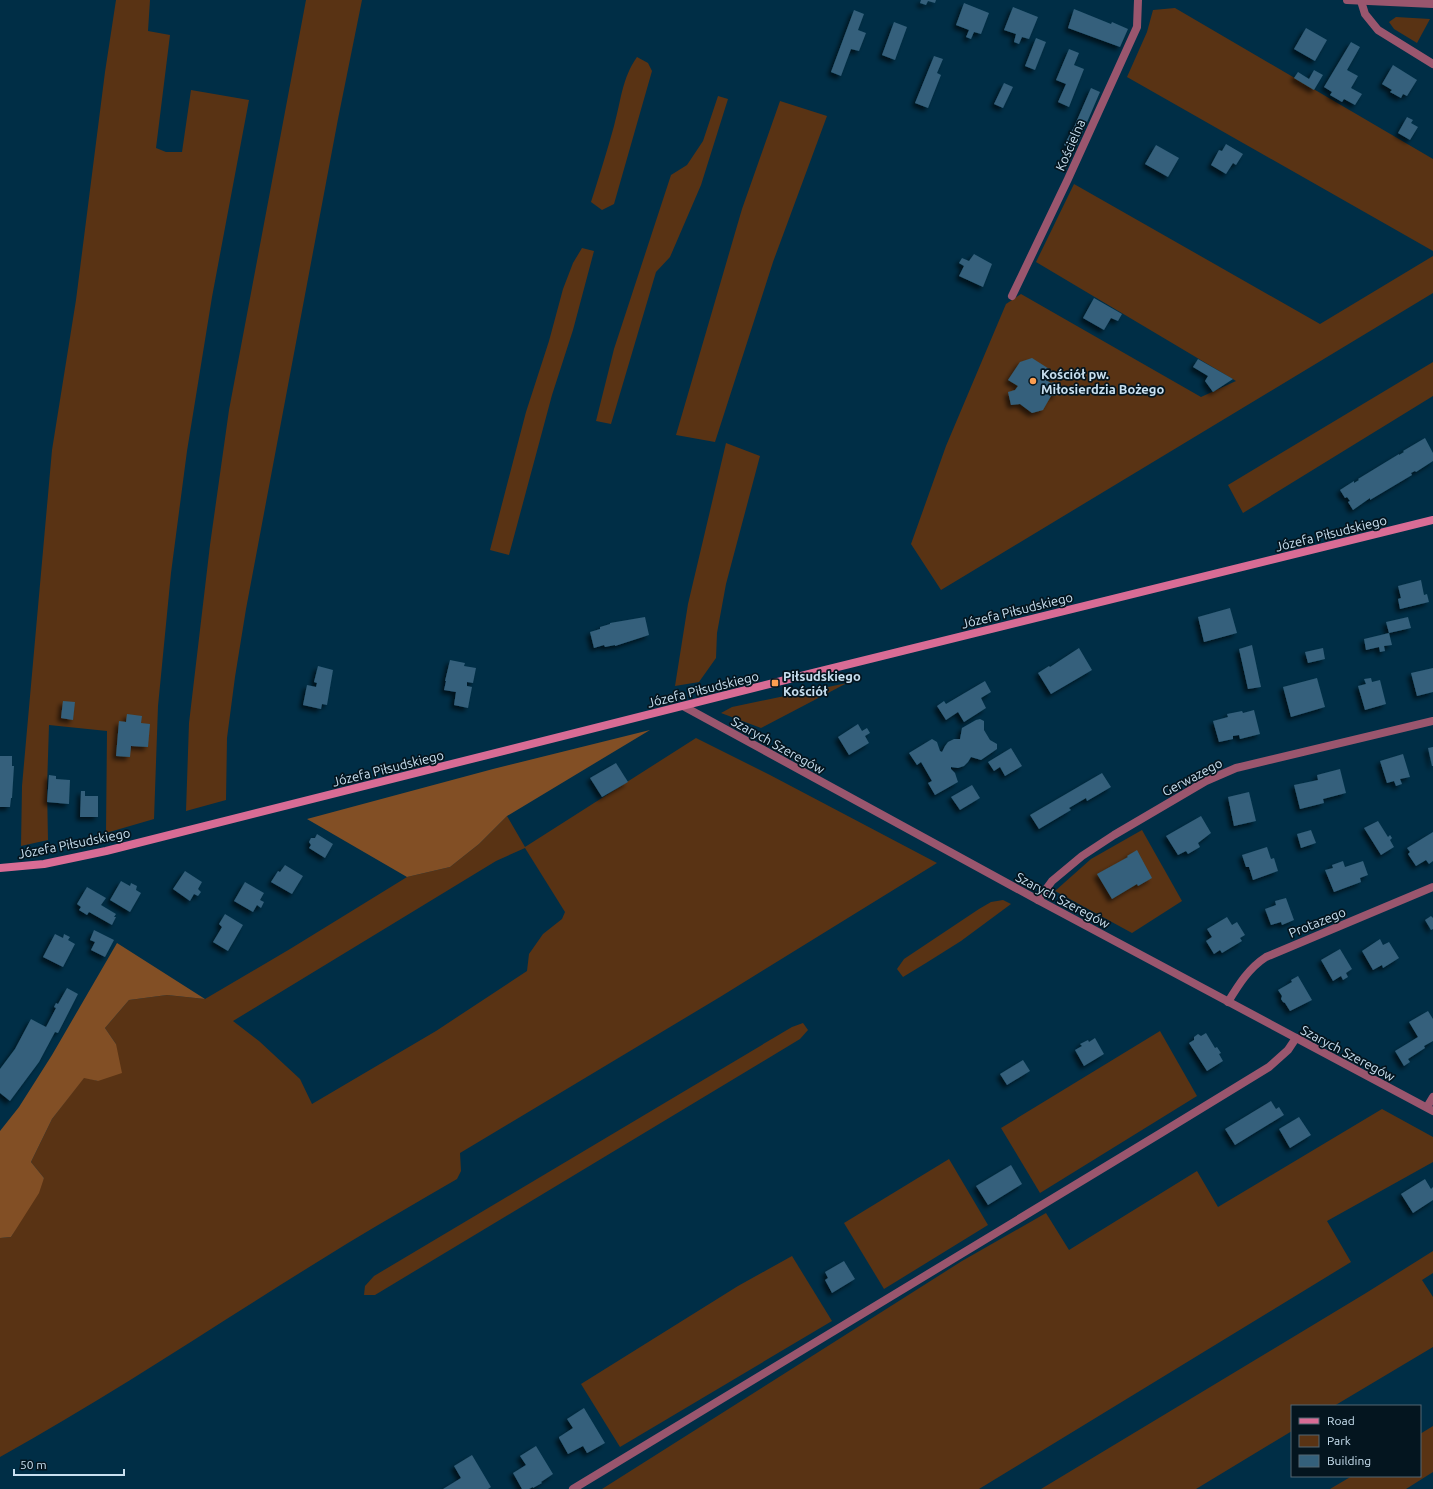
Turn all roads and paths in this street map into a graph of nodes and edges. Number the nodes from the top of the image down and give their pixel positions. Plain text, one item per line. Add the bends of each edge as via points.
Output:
1 (1138, 0) edge
2 (1347, 0) edge
3 (1361, 1) edge
4 (1433, 4) edge
5 (1433, 64) edge
6 (1012, 296) dead end
7 (1433, 520) edge
8 (683, 706) junction
9 (1433, 721) edge
10 (0, 868) edge
11 (1433, 887) edge
12 (1038, 900) junction
13 (1228, 1002) junction
14 (1296, 1038) junction
15 (1433, 1097) edge
16 (1430, 1109) edge
17 (573, 1489) edge

1 - 6 street, Kościelna via 1137,27
2 - 3 street
3 - 4 street
3 - 5 street via 1365,14 1378,30
7 - 8 street, Józefa Piłsudskiego
8 - 10 street, Józefa Piłsudskiego via 106,851 44,864
8 - 12 street, Szarych Szeregów
9 - 12 street, Gerwazego via 1236,768 1221,774 1082,856 1052,881
11 - 13 street, Protazego via 1266,957 1250,969
12 - 13 street, Szarych Szeregów
13 - 14 street, Szarych Szeregów
14 - 16 street, Szarych Szeregów
14 - 17 street via 1282,1056 1262,1071
15 - 16 street

